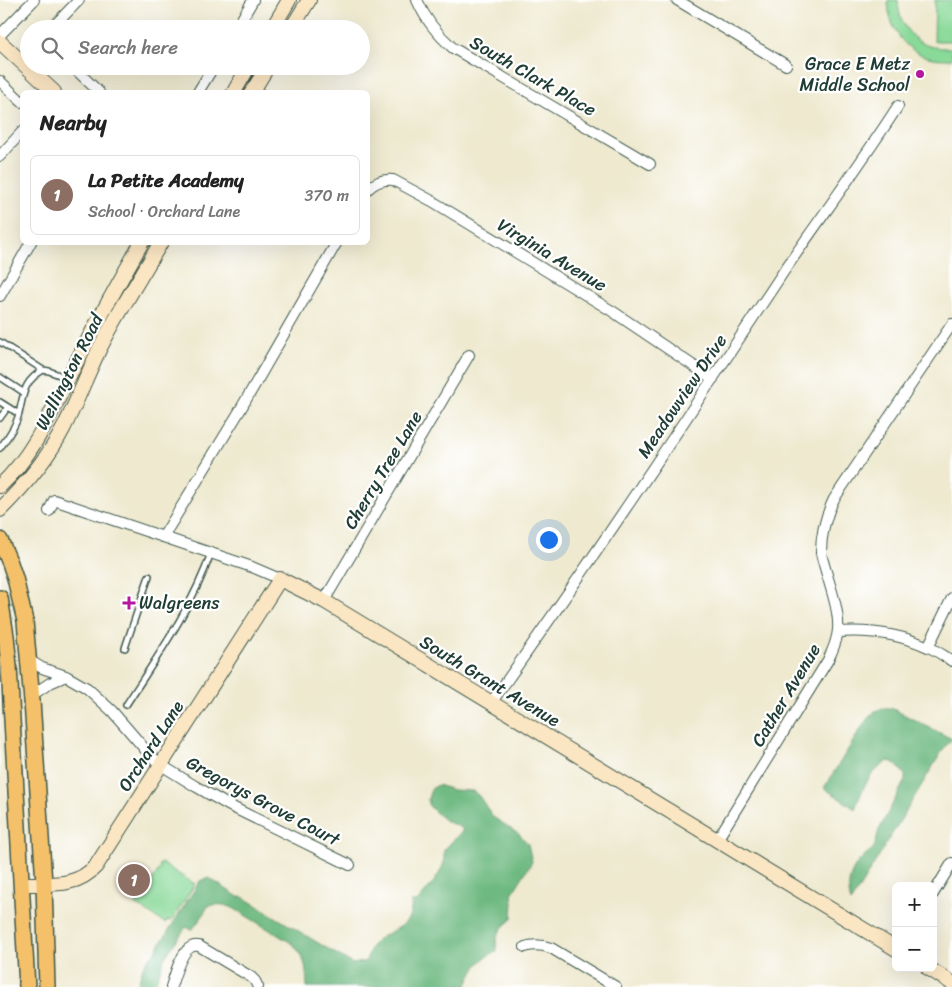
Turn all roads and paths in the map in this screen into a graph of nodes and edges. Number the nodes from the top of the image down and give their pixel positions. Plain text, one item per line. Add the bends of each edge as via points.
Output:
1 (34, 0) edge
2 (79, 0) edge
3 (253, 0) edge
4 (289, 0) edge
5 (308, 0) edge
6 (417, 0) edge
7 (677, 0) edge
8 (60, 20) edge
9 (241, 20) edge
10 (277, 20) edge
11 (296, 20) edge
12 (0, 35) edge
13 (0, 42) edge
14 (20, 61) edge
15 (786, 65) dead end
16 (36, 75) edge
17 (81, 75) edge
18 (208, 75) edge
19 (244, 75) edge
20 (262, 75) edge
21 (0, 81) edge
22 (52, 90) edge
23 (97, 90) edge
24 (199, 90) edge
25 (235, 90) edge
26 (253, 90) edge
27 (20, 100) edge
28 (898, 106) dead end
29 (20, 134) edge
30 (0, 156) edge
31 (650, 164) dead end
32 (370, 186) edge
33 (29, 245) edge
34 (140, 245) edge
35 (159, 245) edge
36 (335, 245) edge
37 (0, 296) edge
38 (952, 324) edge
39 (0, 342) edge
40 (469, 355) dead end
41 (43, 370) junction
42 (0, 377) edge
43 (68, 378) junction
44 (713, 379) junction
45 (23, 392) junction
46 (0, 402) edge
47 (8, 407) junction
48 (19, 414) junction
49 (0, 418) edge
50 (0, 448) edge
51 (0, 486) edge
52 (0, 510) edge
53 (49, 511) dead end
54 (163, 537) junction
55 (0, 540) edge
56 (211, 553) junction
57 (149, 576) dead end
58 (280, 579) junction
59 (0, 598) edge
60 (952, 598) edge
61 (324, 601) junction
62 (838, 632) junction
63 (928, 647) junction
64 (125, 648) dead end
65 (29, 660) junction
66 (952, 660) edge
67 (66, 676) junction
68 (32, 695) junction
69 (491, 703) junction
70 (126, 705) dead end
71 (161, 764) junction
72 (717, 840) junction
73 (952, 864) edge
74 (350, 866) dead end
75 (21, 884) junction
76 (44, 884) junction
77 (937, 888) edge
78 (525, 947) dead end
79 (892, 947) edge
80 (934, 972) edge
81 (952, 983) edge
82 (26, 987) edge
83 (47, 987) edge
84 (171, 987) edge
85 (258, 987) edge
86 (616, 987) edge

1 - 12 street
2 - 8 street
3 - 9 street
4 - 10 street
5 - 11 street
6 - 31 street, South Clark Place via 433,28 453,48
7 - 15 street
13 - 14 street
16 - 22 street
17 - 23 street
18 - 24 street
19 - 25 street
20 - 26 street
21 - 27 street
28 - 44 street, Meadowview Drive
29 - 30 street
32 - 44 street, Virginia Avenue via 379,181 393,180 424,196 612,311
33 - 37 street
34 - 43 street, Wellington Road
35 - 52 street, Wellington Road via 99,351 62,430 38,468
36 - 54 street
38 - 62 street, Cather Avenue via 828,511 822,528 821,553 838,620
39 - 41 lane
40 - 61 street, Cherry Tree Lane
41 - 43 lane
41 - 45 lane
42 - 45 lane
43 - 51 street, Wellington Road via 29,452
44 - 69 street, Meadowview Drive
45 - 48 lane
46 - 47 lane
47 - 48 lane
47 - 49 lane
48 - 50 lane
53 - 54 street, South Grant Avenue via 54,500
54 - 56 street, South Grant Avenue
55 - 65 main road via 20,593
56 - 58 street, South Grant Avenue
56 - 70 lane via 186,610
57 - 64 lane
58 - 61 street, South Grant Avenue
58 - 71 street, Orchard Lane
59 - 75 main road via 8,658
60 - 63 street
61 - 69 street, South Grant Avenue
62 - 63 street via 890,635
62 - 72 street, Cather Avenue via 828,660
63 - 66 street
65 - 67 street, Gregorys Grove Court via 48,671
65 - 68 main road
67 - 68 street
67 - 71 street, Gregorys Grove Court via 103,702
68 - 76 main road
69 - 72 street, South Grant Avenue
71 - 74 street, Gregorys Grove Court via 228,805
71 - 76 street, Orchard Lane via 91,872 70,882
72 - 79 street, South Grant Avenue
73 - 77 street
75 - 76 street, Orchard Lane
75 - 82 main road
76 - 83 main road
78 - 86 street via 543,945 551,948
80 - 81 street
84 - 85 street via 185,953 192,946 199,946 251,977

